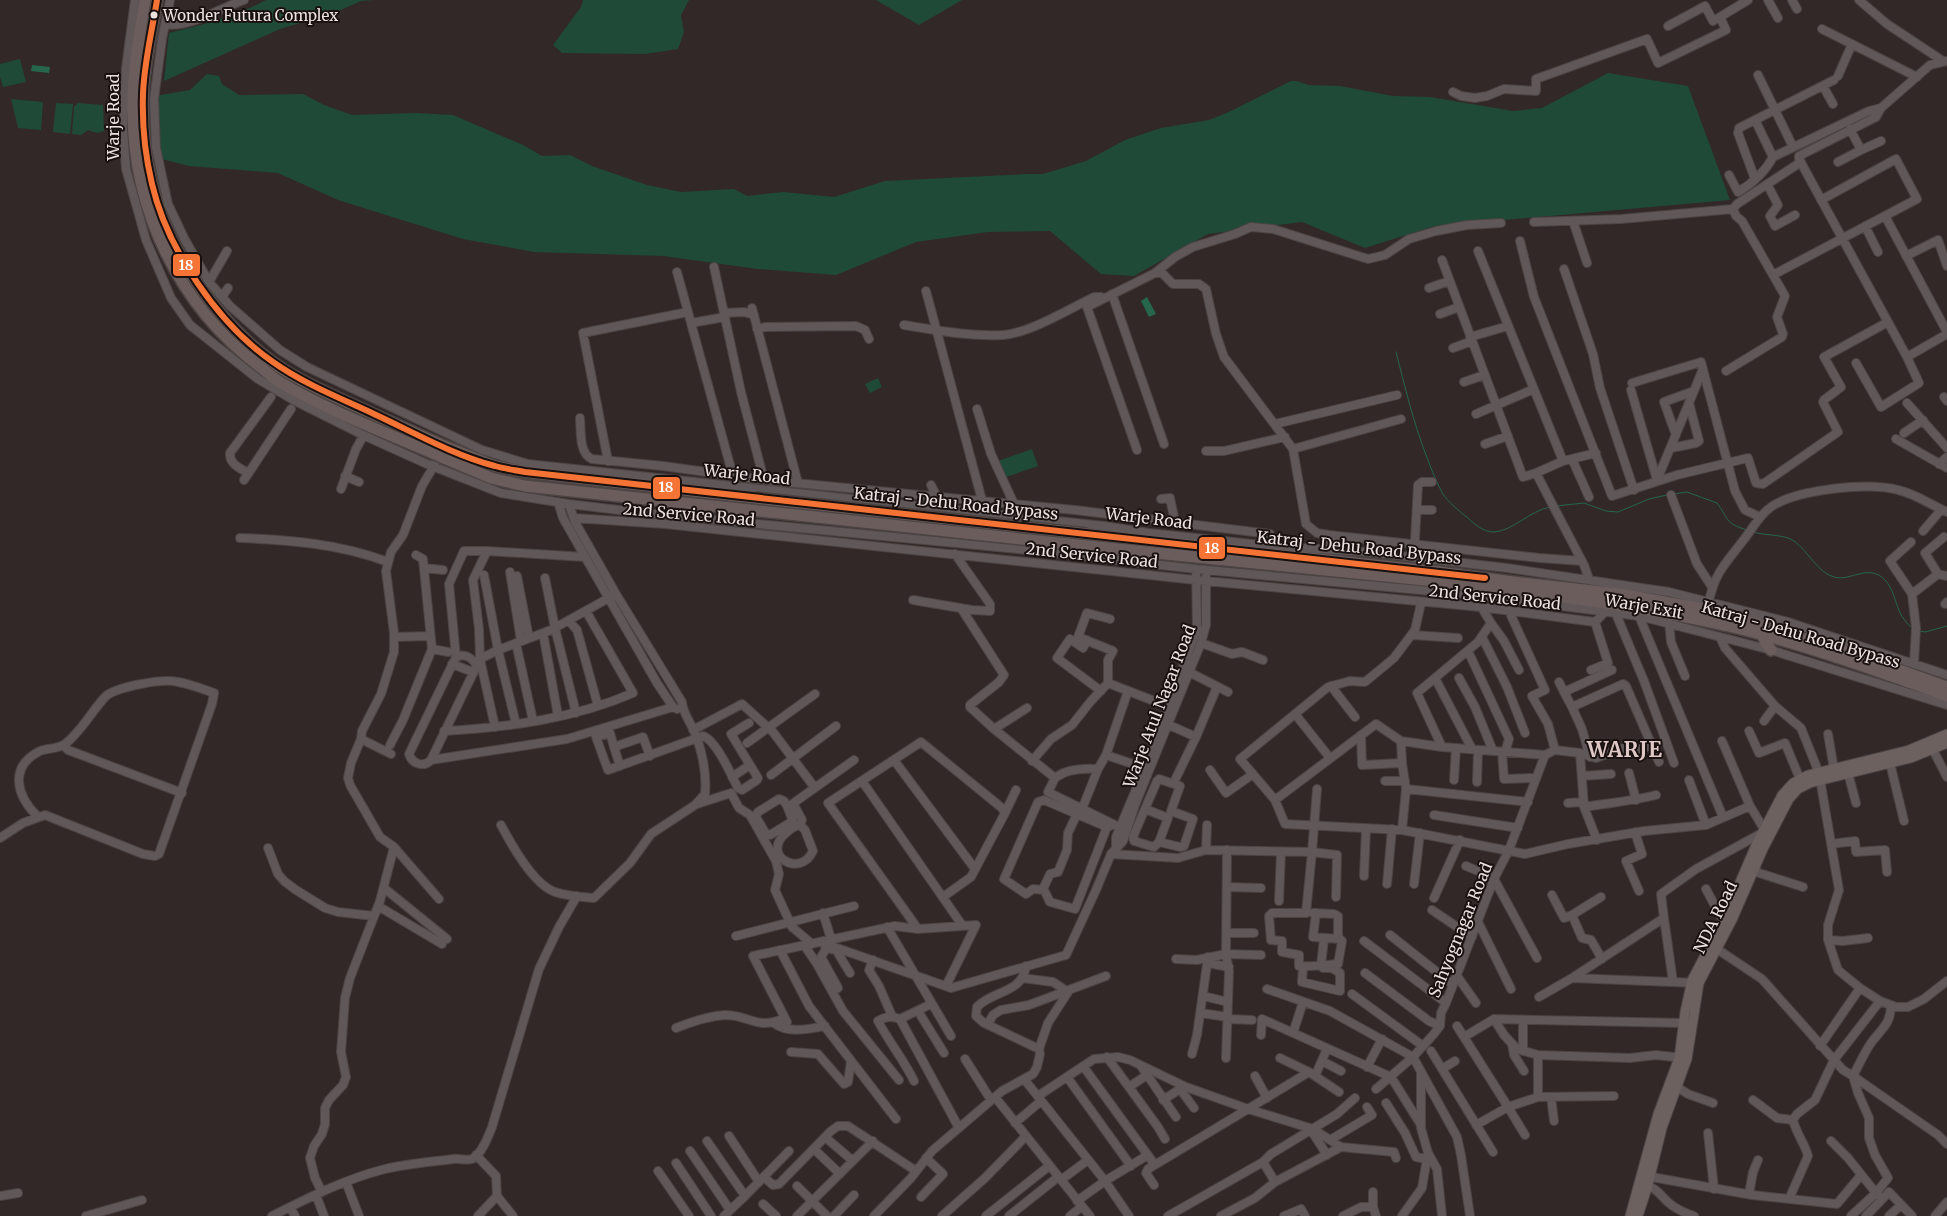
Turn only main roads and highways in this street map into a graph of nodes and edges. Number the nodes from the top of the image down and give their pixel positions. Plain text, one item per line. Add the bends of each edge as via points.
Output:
1 (145, 0) edge
2 (157, 0) edge
3 (424, 443) junction
4 (447, 453) junction
5 (1437, 576) junction
6 (1510, 590) junction
7 (1763, 636) junction
8 (1771, 650) road end
9 (1883, 668) junction
10 (1947, 687) edge
11 (1947, 696) edge
12 (1947, 734) edge
13 (1947, 743) edge
14 (1819, 776) junction
15 (1766, 832) junction
16 (1695, 983) junction
17 (1683, 1058) junction
18 (1645, 1180) junction
19 (1630, 1216) edge
20 (1638, 1216) edge

1 - 3 highway via 132,114 138,171 150,214 178,278 221,333 282,383 353,419
2 - 3 highway via 143,93 147,155 152,184 184,261 202,291 265,356 299,379
3 - 4 highway, bridge
4 - 5 highway, Katraj - Dehu Road Bypass, bridge via 525,472
4 - 5 highway, Katraj - Dehu Road Bypass, bridge via 491,478 524,486 1087,546
5 - 6 highway, Katraj - Dehu Road Bypass, bridge
6 - 7 highway, Katraj - Dehu Road Bypass via 1639,608
6 - 9 highway, Katraj - Dehu Road Bypass via 1621,594 1720,612
7 - 8 highway
7 - 9 highway, Katraj - Dehu Road Bypass
9 - 10 highway, Katraj - Dehu Road Bypass
9 - 11 highway, Katraj - Dehu Road Bypass
12 - 14 main road via 1918,748 1834,769
13 - 14 main road, NDA Road via 1890,763
14 - 15 main road, NDA Road via 1793,794
14 - 15 main road, NDA Road via 1800,779 1787,788
15 - 16 main road, NDA Road
15 - 16 main road, NDA Road via 1754,871 1732,920
16 - 17 main road, NDA Road
16 - 17 main road, NDA Road via 1683,1023
17 - 18 main road, NDA Road via 1677,1088
17 - 18 main road, NDA Road via 1658,1114
18 - 19 main road, NDA Road
18 - 20 main road, NDA Road

